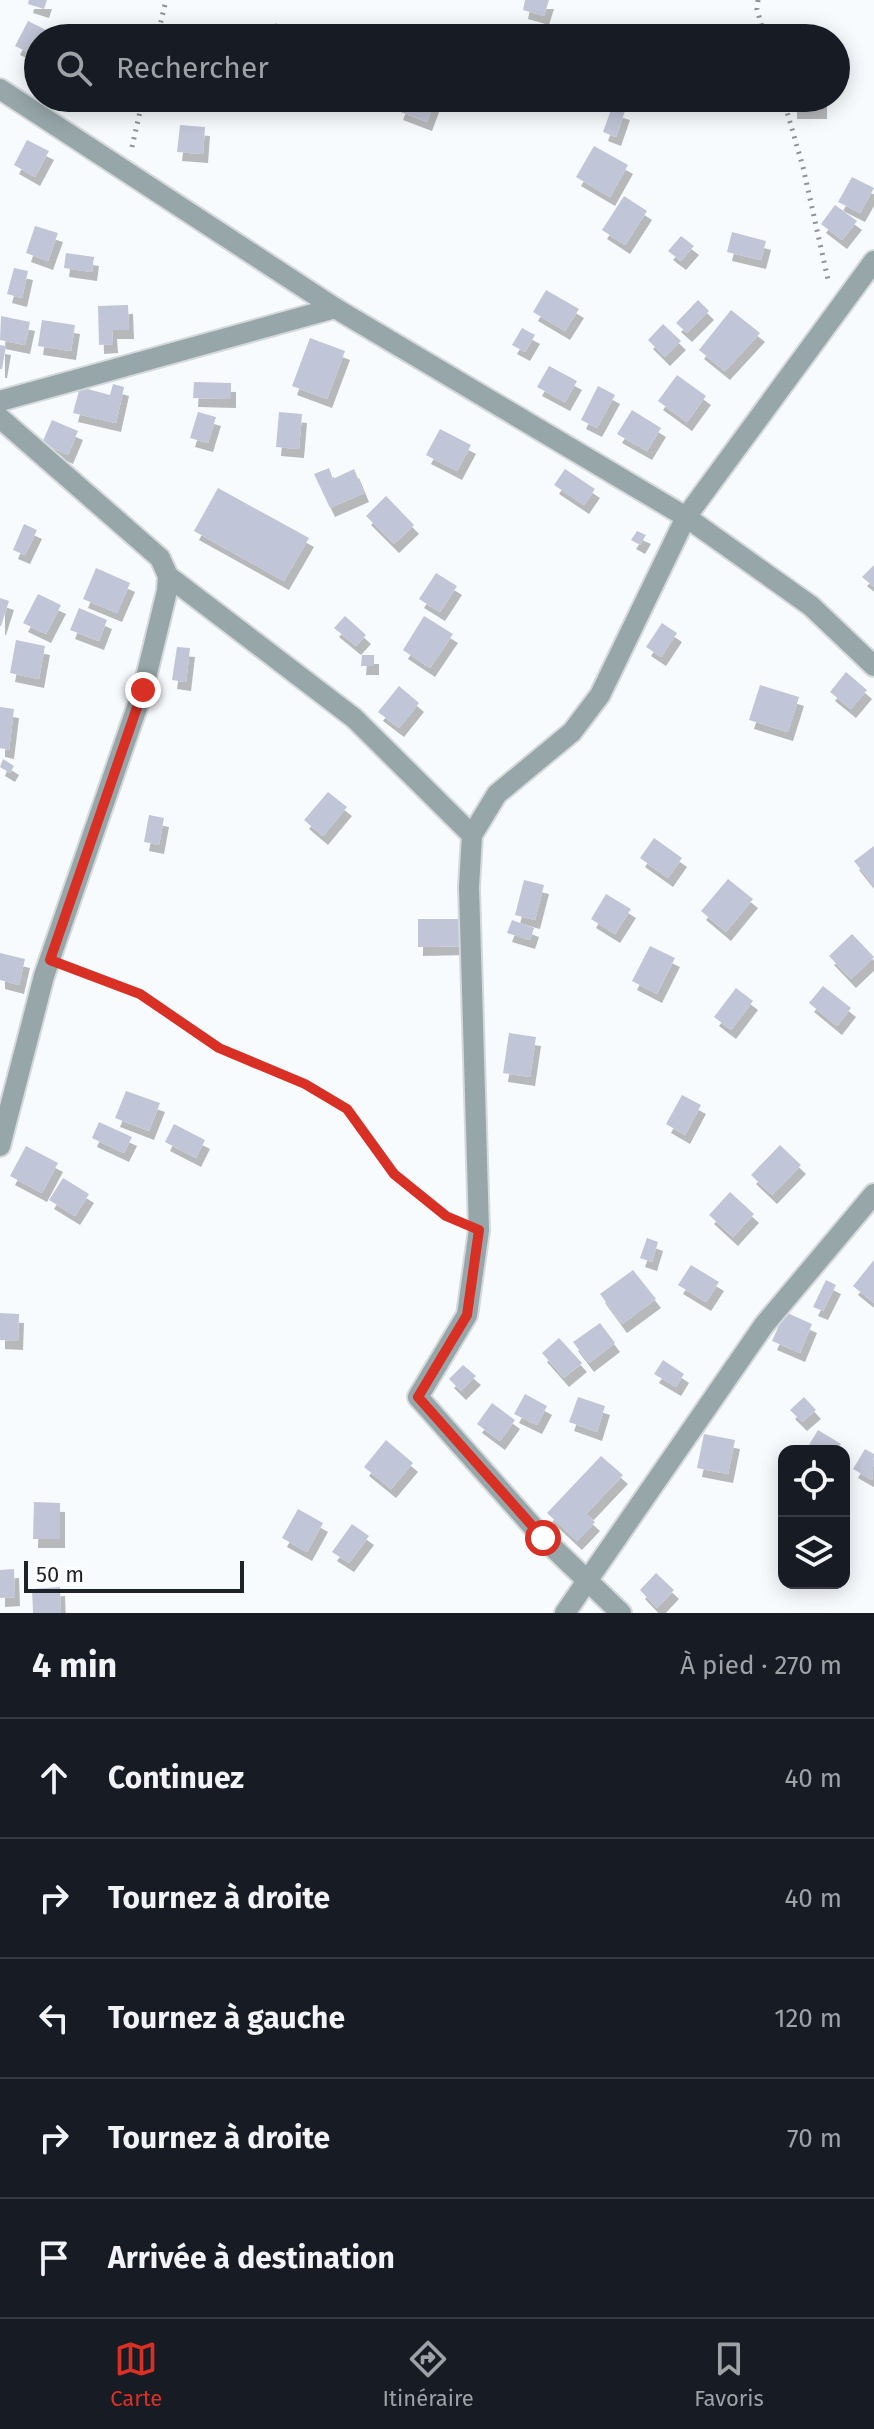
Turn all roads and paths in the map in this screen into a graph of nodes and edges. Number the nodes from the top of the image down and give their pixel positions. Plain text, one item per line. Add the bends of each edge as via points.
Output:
1 (166, 0) edge
2 (758, 0) edge
3 (160, 24) edge
4 (761, 24) edge
5 (0, 89) edge
6 (24, 105) edge
7 (35, 112) edge
8 (140, 112) edge
9 (787, 112) edge
10 (126, 171) junction
11 (874, 261) edge
12 (335, 308) junction
13 (835, 312) junction
14 (0, 401) edge
15 (0, 418) edge
16 (686, 517) junction
17 (168, 576) junction
18 (874, 666) edge
19 (472, 835) junction
20 (50, 960) junction
21 (0, 1146) edge
22 (874, 1194) edge
23 (479, 1230) junction
24 (589, 1581) junction
25 (565, 1613) edge
26 (621, 1613) edge

1 - 3 path
2 - 4 path
5 - 6 street
7 - 10 street
8 - 10 path
9 - 13 path
10 - 12 street
11 - 13 street
12 - 14 street
12 - 16 street
13 - 16 street
15 - 17 street via 160,558
16 - 18 street via 811,606
16 - 19 street via 600,695 572,732 497,794
17 - 19 street via 354,718
17 - 20 street via 143,690
19 - 23 street
20 - 21 street
20 - 23 path via 140,994 219,1048 305,1084 347,1109 394,1174 446,1216
22 - 24 street via 764,1325
23 - 24 street via 467,1315 418,1397 543,1538
24 - 25 street
24 - 26 street

